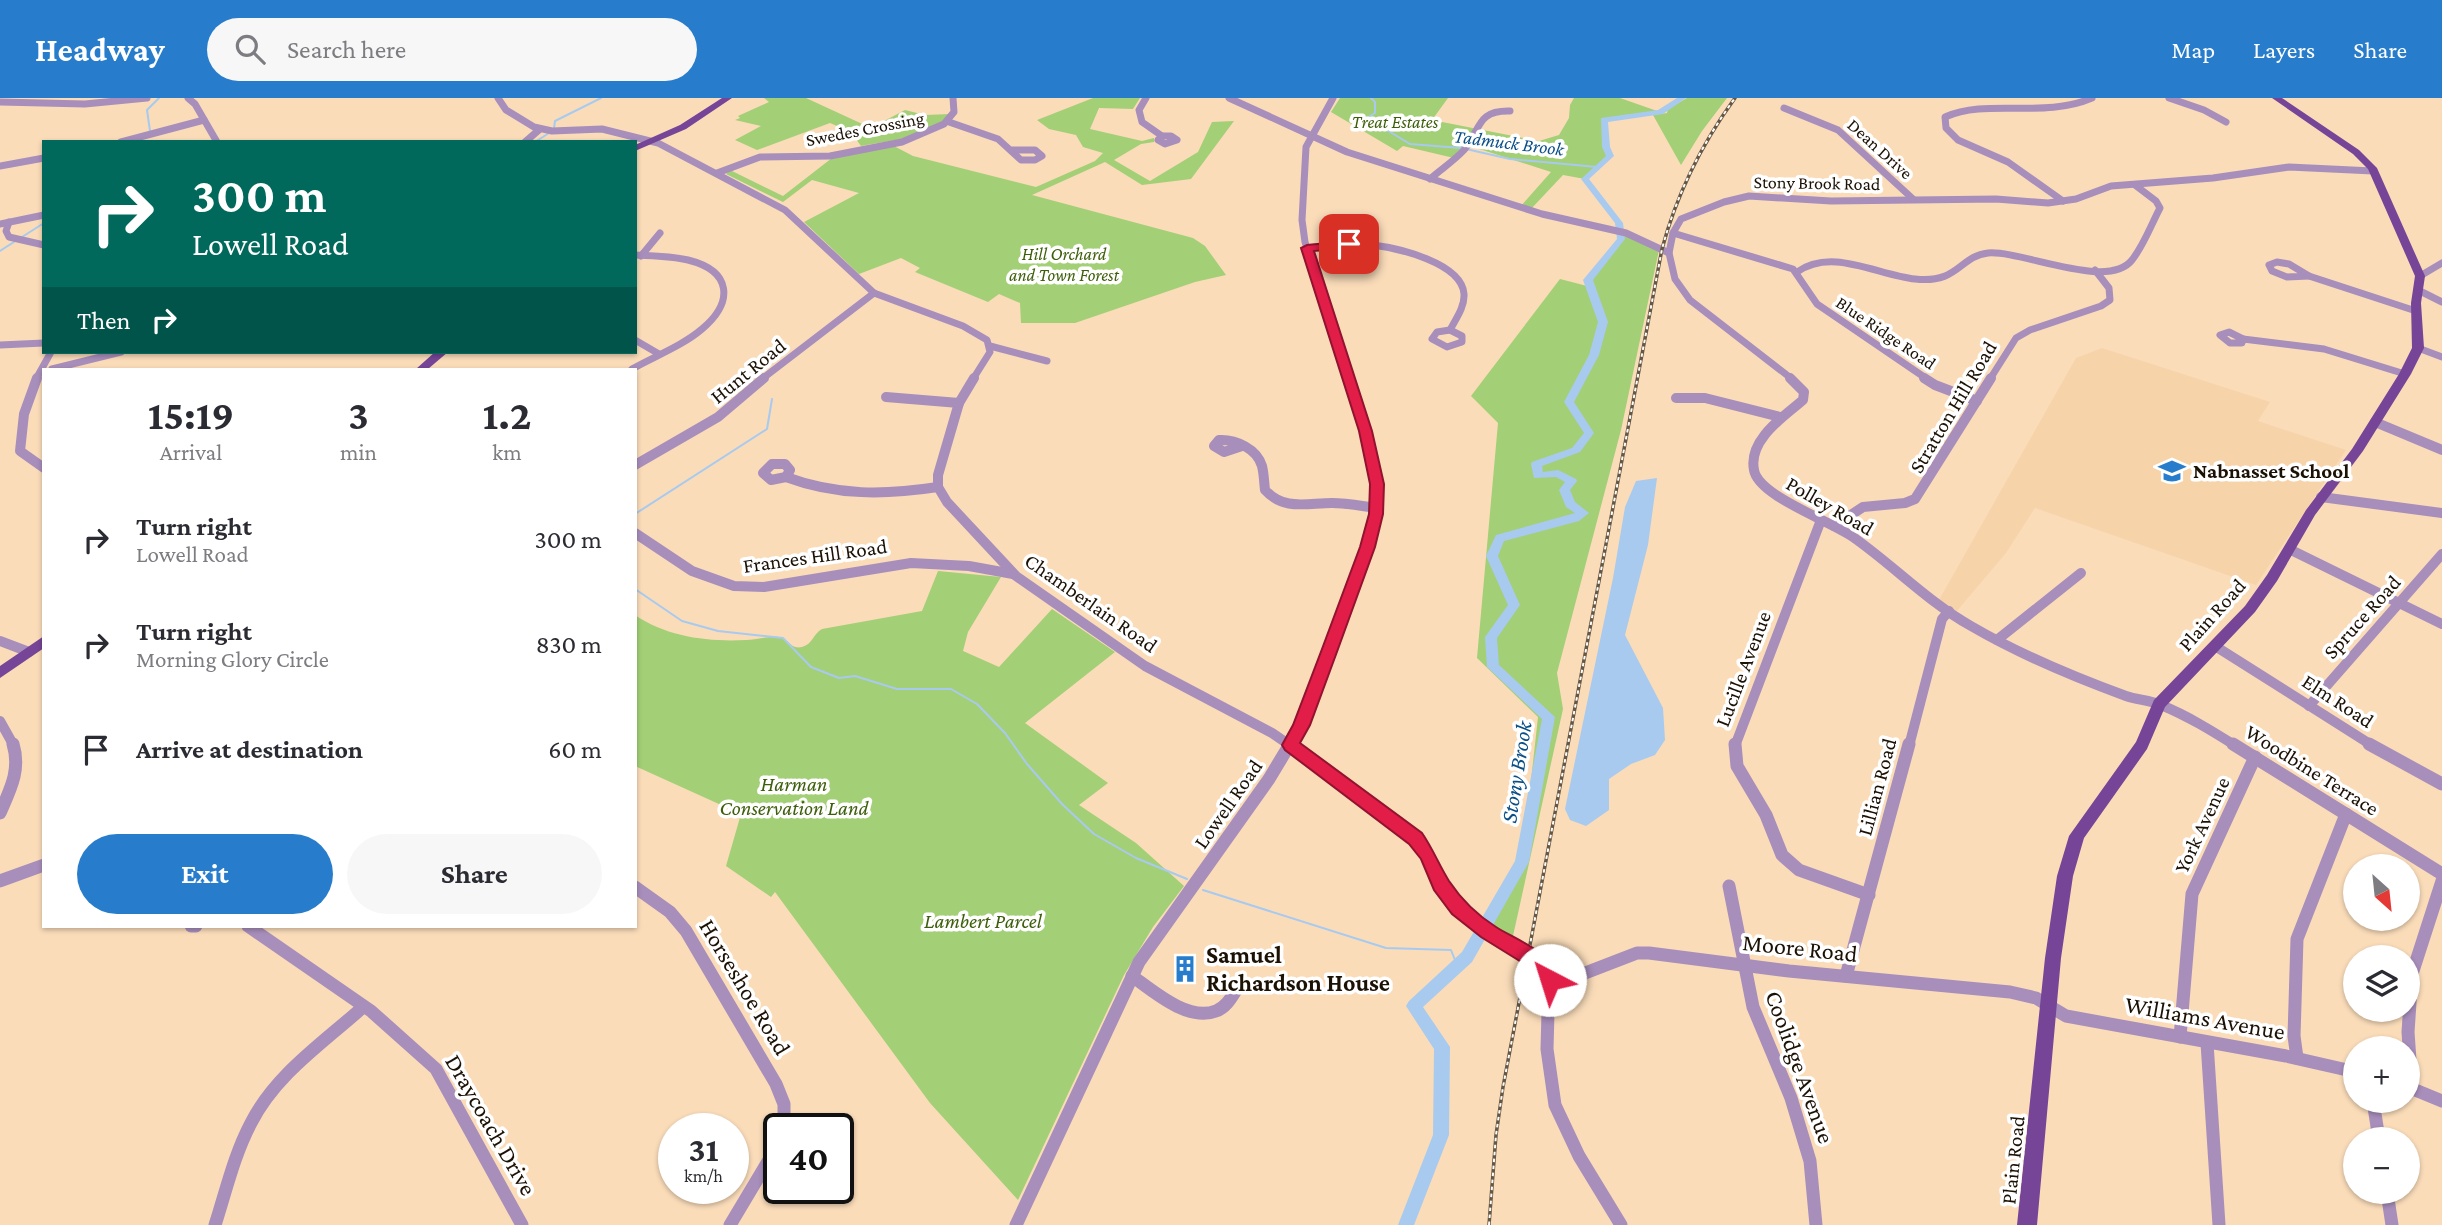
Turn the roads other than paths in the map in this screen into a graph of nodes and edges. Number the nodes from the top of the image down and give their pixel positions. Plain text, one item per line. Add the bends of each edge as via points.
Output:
1 (148, 98) edge
2 (188, 98) edge
3 (498, 98) edge
4 (728, 98) edge
5 (953, 98) edge
6 (1146, 98) edge
7 (1229, 98) edge
8 (1333, 98) edge
9 (2092, 98) edge
10 (2169, 98) edge
11 (2276, 98) edge
12 (0, 102) edge
13 (1784, 108) dead end
14 (1510, 111) dead end
15 (204, 120) junction
16 (2225, 121) dead end
17 (949, 122) junction
18 (540, 129) junction
19 (1162, 136) dead end
20 (1311, 136) junction
21 (129, 140) edge
22 (216, 140) edge
23 (527, 140) edge
24 (649, 142) junction
25 (637, 147) edge
26 (1011, 150) dead end
27 (42, 158) edge
28 (0, 166) edge
29 (2373, 171) junction
30 (717, 173) junction
31 (1430, 179) junction
32 (2135, 184) junction
33 (1913, 199) junction
34 (2063, 201) junction
35 (42, 215) edge
36 (9, 222) junction
37 (0, 224) edge
38 (660, 233) dead end
39 (1673, 233) junction
40 (42, 245) edge
41 (1307, 248) junction
42 (1669, 253) junction
43 (638, 256) edge
44 (2442, 263) edge
45 (2095, 270) junction
46 (1797, 272) junction
47 (2309, 276) dead end
48 (2421, 276) junction
49 (874, 293) junction
50 (2442, 302) edge
51 (2416, 311) junction
52 (1450, 330) dead end
53 (2243, 339) dead end
54 (637, 341) edge
55 (42, 343) edge
56 (0, 345) edge
57 (990, 346) junction
58 (2418, 348) junction
59 (113, 354) edge
60 (440, 354) edge
61 (659, 354) junction
62 (2442, 357) edge
63 (1047, 361) dead end
64 (56, 368) edge
65 (422, 368) edge
66 (634, 368) edge
67 (42, 371) edge
68 (2405, 374) junction
69 (886, 397) dead end
70 (1675, 398) dead end
71 (1977, 401) junction
72 (959, 403) junction
73 (1780, 417) junction
74 (2375, 422) junction
75 (1242, 446) dead end
76 (2442, 450) edge
77 (637, 463) edge
78 (42, 467) edge
79 (786, 477) dead end
80 (939, 487) junction
81 (2321, 497) junction
82 (1376, 508) junction
83 (2442, 513) edge
84 (1821, 520) junction
85 (1834, 526) junction
86 (637, 534) edge
87 (2289, 549) junction
88 (2442, 554) edge
89 (2081, 573) dead end
90 (1013, 574) junction
91 (2400, 603) junction
92 (1949, 611) junction
93 (2442, 624) edge
94 (1997, 640) junction
95 (0, 641) edge
96 (42, 642) edge
97 (2215, 646) junction
98 (29, 652) junction
99 (0, 673) edge
100 (2159, 704) junction
101 (2309, 706) junction
102 (0, 721) edge
103 (1291, 745) junction
104 (2255, 757) junction
105 (2442, 784) edge
106 (0, 813) edge
107 (2346, 814) junction
108 (42, 866) edge
109 (2442, 874) edge
110 (0, 881) edge
111 (2442, 881) edge
112 (1729, 886) dead end
113 (637, 888) edge
114 (1869, 895) junction
115 (251, 928) edge
116 (1744, 965) junction
117 (1548, 971) junction
118 (1132, 976) junction
119 (1846, 976) junction
120 (1238, 987) dead end
121 (2049, 1006) junction
122 (363, 1007) junction
123 (2408, 1036) edge
124 (2180, 1037) junction
125 (2207, 1043) junction
126 (2297, 1058) junction
127 (2343, 1069) edge
128 (2420, 1092) edge
129 (2442, 1101) edge
130 (783, 1113) edge
131 (763, 1170) edge
132 (2389, 1204) edge
133 (215, 1225) edge
134 (522, 1225) edge
135 (730, 1225) edge
136 (1016, 1225) edge
137 (1622, 1225) edge
138 (1816, 1225) edge
139 (2027, 1225) edge
140 (2219, 1225) edge
141 (2392, 1225) edge

1 - 12 street via 85,104
2 - 15 street
3 - 18 street via 506,110
4 - 24 main road via 684,127
5 - 17 street, Swedes Crossing via 957,108
6 - 19 street via 1139,110 1142,122
7 - 20 street
8 - 20 street, Lowell Road
9 - 34 street via 2058,107 1963,103 1946,114 1945,125 1951,134 2003,160
10 - 16 street
11 - 29 main road, Plain Road via 2361,157
13 - 33 street, Dean Drive via 1826,124 1852,142
14 - 31 street via 1485,116 1454,158
15 - 21 street
15 - 22 street
17 - 26 street via 994,137
17 - 30 street, Swedes Crossing via 929,134 881,145 815,158 760,157
18 - 23 street
18 - 24 street via 602,130
20 - 31 street
20 - 41 street, Lowell Road via 1305,156 1302,220
24 - 25 main road
24 - 30 street
27 - 28 street
29 - 32 street, Stony Brook Road via 2295,166
29 - 48 main road, Plain Road
30 - 49 street via 778,204
31 - 42 street via 1542,214 1626,233
32 - 34 street, Stony Brook Road via 2106,187
32 - 45 street via 2156,201 2158,212 2130,262 2122,268
33 - 34 street, Stony Brook Road
33 - 39 street, Stony Brook Road via 1749,196 1681,219
35 - 36 street
36 - 37 street
36 - 40 street via 9,237
38 - 43 street
39 - 42 street
39 - 46 street
41 - 52 street via 1378,245 1448,269 1458,278 1464,294
41 - 82 street, Lowell Road via 1366,431 1377,484
42 - 73 street, Polley Road via 1669,266 1683,292 1802,389 1803,400
43 - 61 street via 696,262 718,274 725,287 724,303 715,318
44 - 48 street
45 - 46 street via 2054,267 1993,253 1973,257 1939,279 1910,278 1835,262 1817,262
45 - 71 street, Stratton Hill Road via 2109,288 2110,300 2019,336
46 - 71 street, Blue Ridge Road via 1828,313 1930,382
47 - 51 street
48 - 50 street
48 - 51 main road, Plain Road
49 - 57 street via 974,332
49 - 77 street, Hunt Road via 718,418
51 - 58 main road, Plain Road
53 - 68 street via 2324,349
54 - 61 street
55 - 56 street
57 - 63 street
57 - 72 street
58 - 62 street
58 - 68 main road, Plain Road
59 - 64 street
60 - 65 main road
61 - 66 street
67 - 78 street via 19,443 20,451
68 - 74 main road, Plain Road
69 - 72 street
70 - 73 street via 1716,400
71 - 85 street, Stratton Hill Road via 1915,499 1863,507
72 - 80 street via 938,475
73 - 84 street, Polley Road via 1753,455 1754,473 1768,490
74 - 76 street
74 - 81 main road, Plain Road
75 - 82 street via 1258,459 1265,489 1278,501 1294,506 1336,503
79 - 80 street via 844,494
80 - 90 street, Chamberlain Road via 956,513
81 - 83 street
81 - 87 main road, Plain Road
82 - 103 street, Lowell Road via 1367,547
84 - 85 street, Polley Road
84 - 114 street, Lucille Avenue via 1734,755 1786,860 1807,874
85 - 92 street, Polley Road
86 - 90 street, Frances Hill Road via 692,571 734,586 764,587 911,563
87 - 91 street
87 - 97 main road, Plain Road via 2249,609
88 - 91 street, Spruce Road
89 - 94 street
90 - 103 street, Chamberlain Road via 1145,666
91 - 93 street
91 - 101 street, Spruce Road
92 - 94 street, Polley Road
92 - 114 street, Lillian Road via 1942,619
94 - 100 street, Polley Road via 2109,690
95 - 98 street
96 - 98 main road
97 - 100 main road, Plain Road
97 - 101 street, Elm Road
98 - 99 main road
100 - 104 street, Woodbine Terrace
100 - 121 main road, Plain Road via 2142,745 2084,823 2071,850
101 - 105 street, Elm Road
102 - 106 street via 14,743 18,761
103 - 117 street, Chamberlain Road via 1416,839 1448,896 1482,928
103 - 118 street, Lowell Road
104 - 107 street, Woodbine Terrace
104 - 124 street, York Avenue via 2192,894
107 - 109 street, Woodbine Terrace
107 - 126 street via 2297,939
108 - 110 street
111 - 123 street via 2412,974
112 - 116 street, Coolidge Avenue
113 - 130 street, Horseshoe Road via 670,912 686,931 776,1084
114 - 119 street, Lillian Road
115 - 122 street, Draycoach Drive
116 - 117 street, Moore Road via 1637,953 1580,975
116 - 119 street, Moore Road
116 - 138 street, Coolidge Avenue via 1756,1017 1791,1098 1810,1161
117 - 137 street via 1548,1067 1555,1105 1579,1156
118 - 120 street via 1174,1005 1195,1012 1225,1007
118 - 136 street, Lowell Road
119 - 121 street, Moore Road via 2010,992
121 - 124 street, Williams Avenue via 2066,1016
121 - 139 main road, Plain Road
122 - 133 street via 288,1073 259,1108
122 - 134 street, Draycoach Drive via 415,1046 436,1069
124 - 125 street, Williams Avenue
125 - 126 street, Williams Avenue
125 - 140 street
126 - 127 street, Williams Avenue
128 - 129 street
131 - 135 street
132 - 141 street

